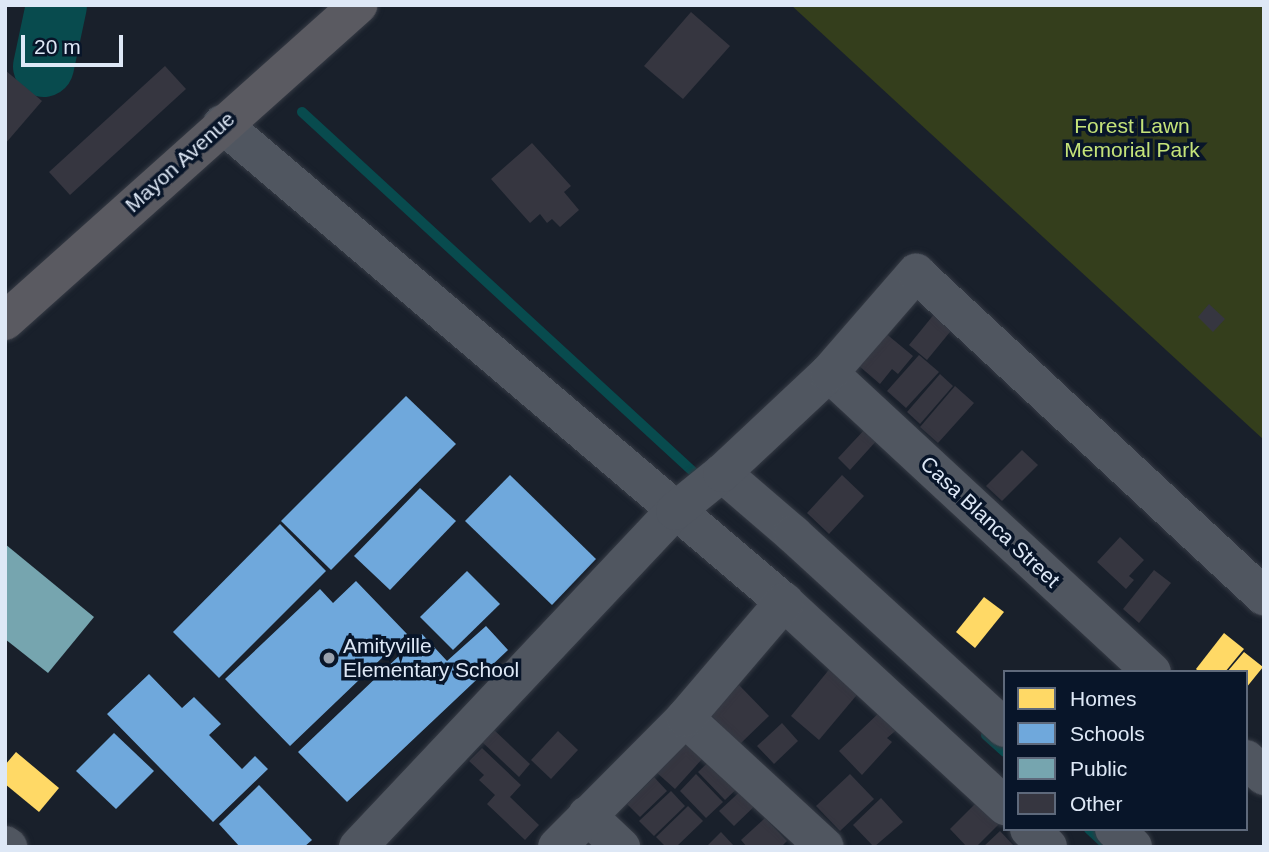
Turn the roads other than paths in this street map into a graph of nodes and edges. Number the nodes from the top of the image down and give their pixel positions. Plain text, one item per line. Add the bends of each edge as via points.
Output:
1 (358, 5) edge
2 (222, 124) junction
3 (5, 321) edge
4 (829, 373) junction
5 (722, 473) junction
6 (675, 511) junction
7 (1264, 596) edge
8 (784, 601) junction
9 (1150, 670) edge
10 (685, 718) junction
11 (1003, 727) edge
12 (1248, 761) edge
13 (1264, 776) edge
14 (1003, 804) edge
15 (587, 816) junction
16 (1031, 831) edge
17 (1116, 831) edge
18 (358, 847) edge
19 (557, 847) edge
20 (621, 847) edge
21 (825, 847) edge
22 (1048, 847) edge
23 (1133, 847) edge

1 - 2 main road, Mayon Avenue
2 - 3 main road, Mayon Avenue
2 - 6 street
4 - 5 street
4 - 7 street via 916,272
4 - 9 street, Casa Blanca Street
5 - 6 street
5 - 11 street
6 - 8 street
6 - 18 street
8 - 10 street
8 - 14 street
10 - 15 street
10 - 21 street
12 - 13 street
15 - 19 street
15 - 20 street
16 - 22 street
17 - 23 street

